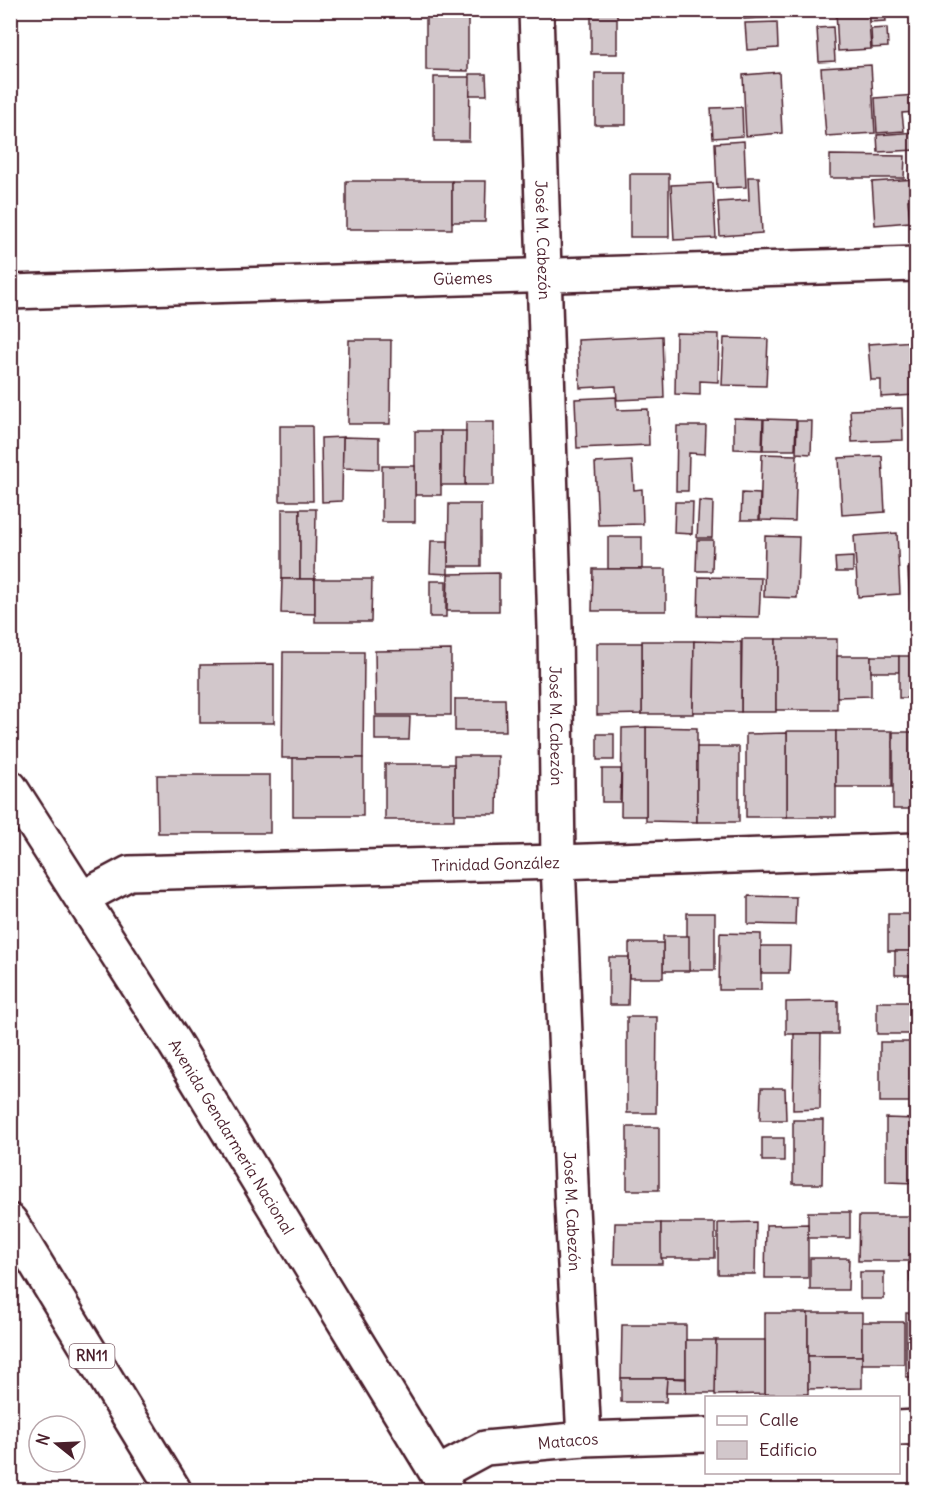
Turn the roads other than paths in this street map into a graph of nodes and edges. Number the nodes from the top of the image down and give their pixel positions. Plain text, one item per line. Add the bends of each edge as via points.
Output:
1 (536, 10) edge
2 (916, 264) edge
3 (543, 276) junction
4 (10, 292) edge
5 (10, 787) edge
6 (916, 850) edge
7 (558, 862) junction
8 (82, 898) junction
9 (10, 1221) edge
10 (916, 1427) edge
11 (900, 1428) edge
12 (705, 1435) edge
13 (584, 1439) junction
14 (442, 1482) edge
15 (174, 1491) edge

1 - 3 main road, José M. Cabezón
2 - 3 main road, Güemes
3 - 4 main road, Güemes
3 - 7 main road, José M. Cabezón via 555,616
5 - 8 main road, Avenida Gendarmería Nacional
6 - 7 main road, Trinidad González
7 - 8 main road, Trinidad González via 129,873
7 - 13 main road, José M. Cabezón
8 - 14 main road, Avenida Gendarmería Nacional
9 - 15 main road, RN11
10 - 11 main road
12 - 13 main road, Matacos
13 - 14 main road, Matacos via 486,1448

